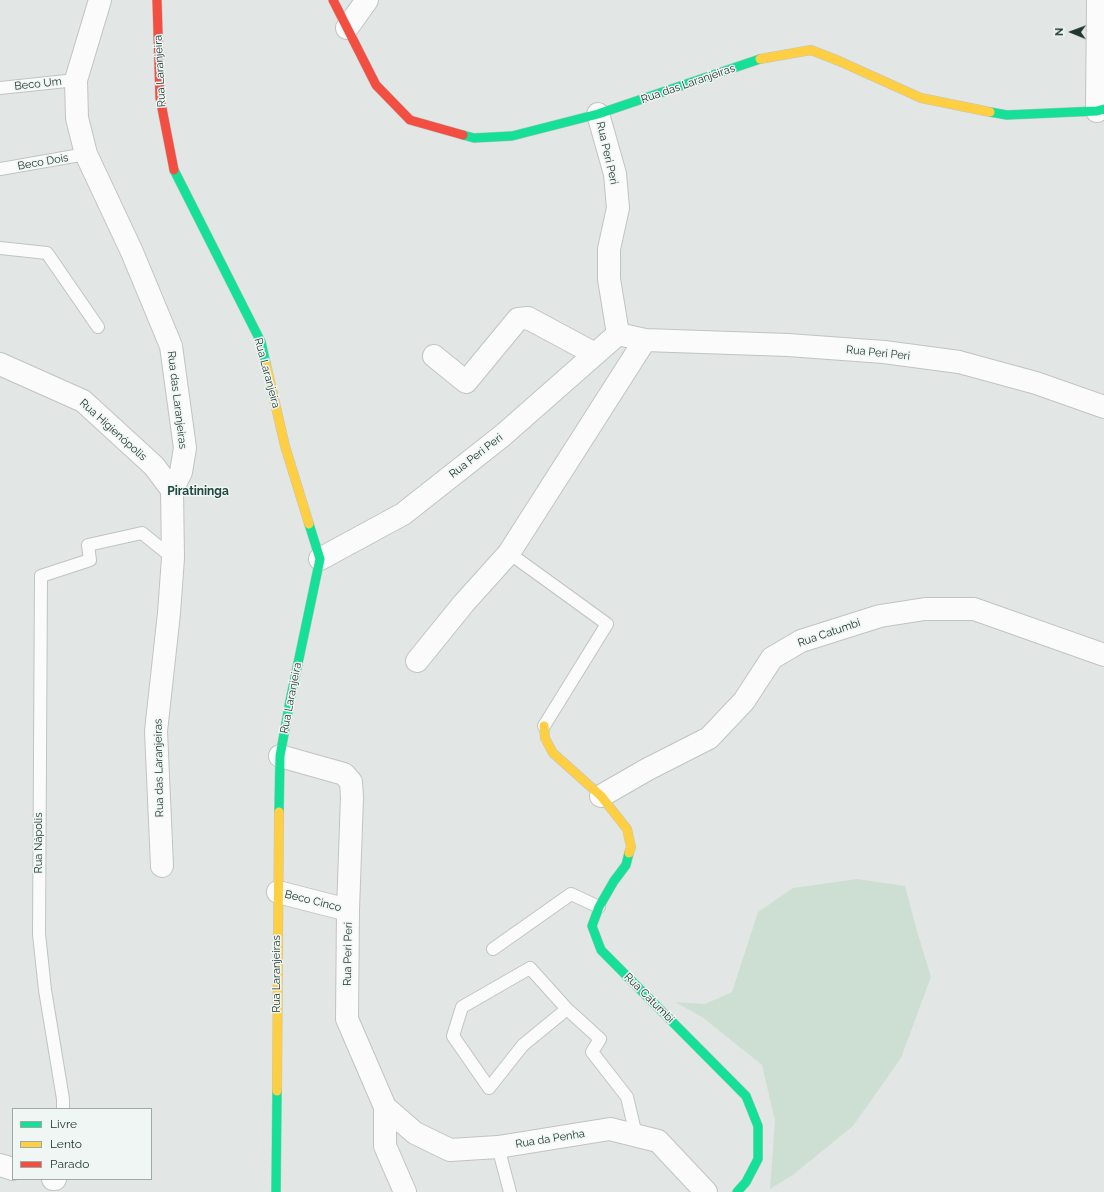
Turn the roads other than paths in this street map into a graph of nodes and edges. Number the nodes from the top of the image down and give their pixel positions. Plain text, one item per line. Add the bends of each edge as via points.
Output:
1 (100, 0) edge
2 (158, 0) edge
3 (333, 0) edge
4 (368, 0) edge
5 (1098, 0) edge
6 (347, 28) junction
7 (76, 80) junction
8 (0, 88) edge
9 (1100, 110) edge
10 (598, 114) junction
11 (86, 154) junction
12 (0, 170) edge
13 (0, 248) edge
14 (98, 327) dead end
15 (618, 334) junction
16 (645, 340) junction
17 (595, 354) junction
18 (434, 356) dead end
19 (0, 364) edge
20 (1104, 407) edge
21 (172, 490) junction
22 (509, 553) junction
23 (173, 558) junction
24 (320, 559) junction
25 (1104, 655) edge
26 (417, 661) dead end
27 (544, 726) joint
28 (280, 756) junction
29 (601, 796) junction
30 (162, 866) dead end
31 (278, 892) junction
32 (598, 907) junction
33 (348, 910) junction
34 (493, 949) dead end
35 (567, 1009) junction
36 (385, 1107) junction
37 (63, 1108) edge
38 (636, 1135) junction
39 (498, 1147) junction
40 (0, 1165) edge
41 (12, 1169) edge
42 (54, 1180) edge
43 (52, 1192) edge
44 (276, 1192) edge
45 (406, 1192) edge
46 (510, 1192) edge
47 (706, 1192) edge
48 (738, 1192) edge

1 - 7 street, Rua das Laranjeiras
2 - 24 street, Rua Laranjeira via 160,98 174,170 261,342 285,446
3 - 6 street, Rua das Laranjeiras
4 - 6 street
5 - 9 street
6 - 10 street, Rua das Laranjeiras via 376,85 410,120 474,138 512,136
7 - 8 lane, Beco Um
7 - 11 street, Rua das Laranjeiras via 77,118
9 - 10 street, Rua das Laranjeiras via 1007,115 921,98 811,50 765,57
10 - 15 street, Rua Peri Peri via 615,174 618,208 609,249 610,279
11 - 12 lane, Beco Dois
11 - 21 street, Rua das Laranjeiras via 132,252 171,346 185,448 181,472
13 - 14 lane via 47,253
15 - 16 street, Rua Peri Peri
15 - 17 street, Rua Peri Peri
16 - 20 street, Rua Peri Peri via 788,345 884,352 959,362 1036,383
16 - 22 street
17 - 18 street via 528,318 518,319 466,382
17 - 24 street, Rua Peri Peri via 502,436 403,514
19 - 21 street, Rua Higienópolis via 84,401 154,466
21 - 23 street, Rua das Laranjeiras
22 - 26 street
22 - 27 lane via 607,624
23 - 30 street, Rua das Laranjeiras via 156,731
23 - 37 lane, Rua Nápolis via 142,533 88,545 90,560 41,576 38,934
24 - 28 street, Rua Laranjeira
25 - 29 street, Rua Catumbi via 974,609 925,609 880,616 801,641 772,658 744,701 709,738
27 - 29 street, Rua Catumbi via 545,738 554,753
28 - 31 street, Rua Laranjeiras
28 - 33 street, Rua Peri Peri via 344,774 351,782
29 - 32 street, Rua Catumbi via 627,830 632,847 626,865
31 - 33 street, Beco Cinco
31 - 44 street, Rua Laranjeiras
32 - 34 lane via 571,894
32 - 48 street, Rua Catumbi via 592,926 601,950 746,1096 758,1126 758,1159
33 - 36 street, Rua Peri Peri via 347,1019
35 - 35 lane via 530,968 462,1007 453,1036 489,1088 523,1045
35 - 38 lane via 600,1039 592,1052 628,1097
36 - 39 street, Rua da Penha via 415,1133 450,1150
36 - 45 street, Rua Peri Peri via 385,1146
38 - 39 street, Rua da Penha via 610,1129
38 - 47 street, Rua da Penha via 658,1141
39 - 46 lane
40 - 41 street
42 - 43 lane

